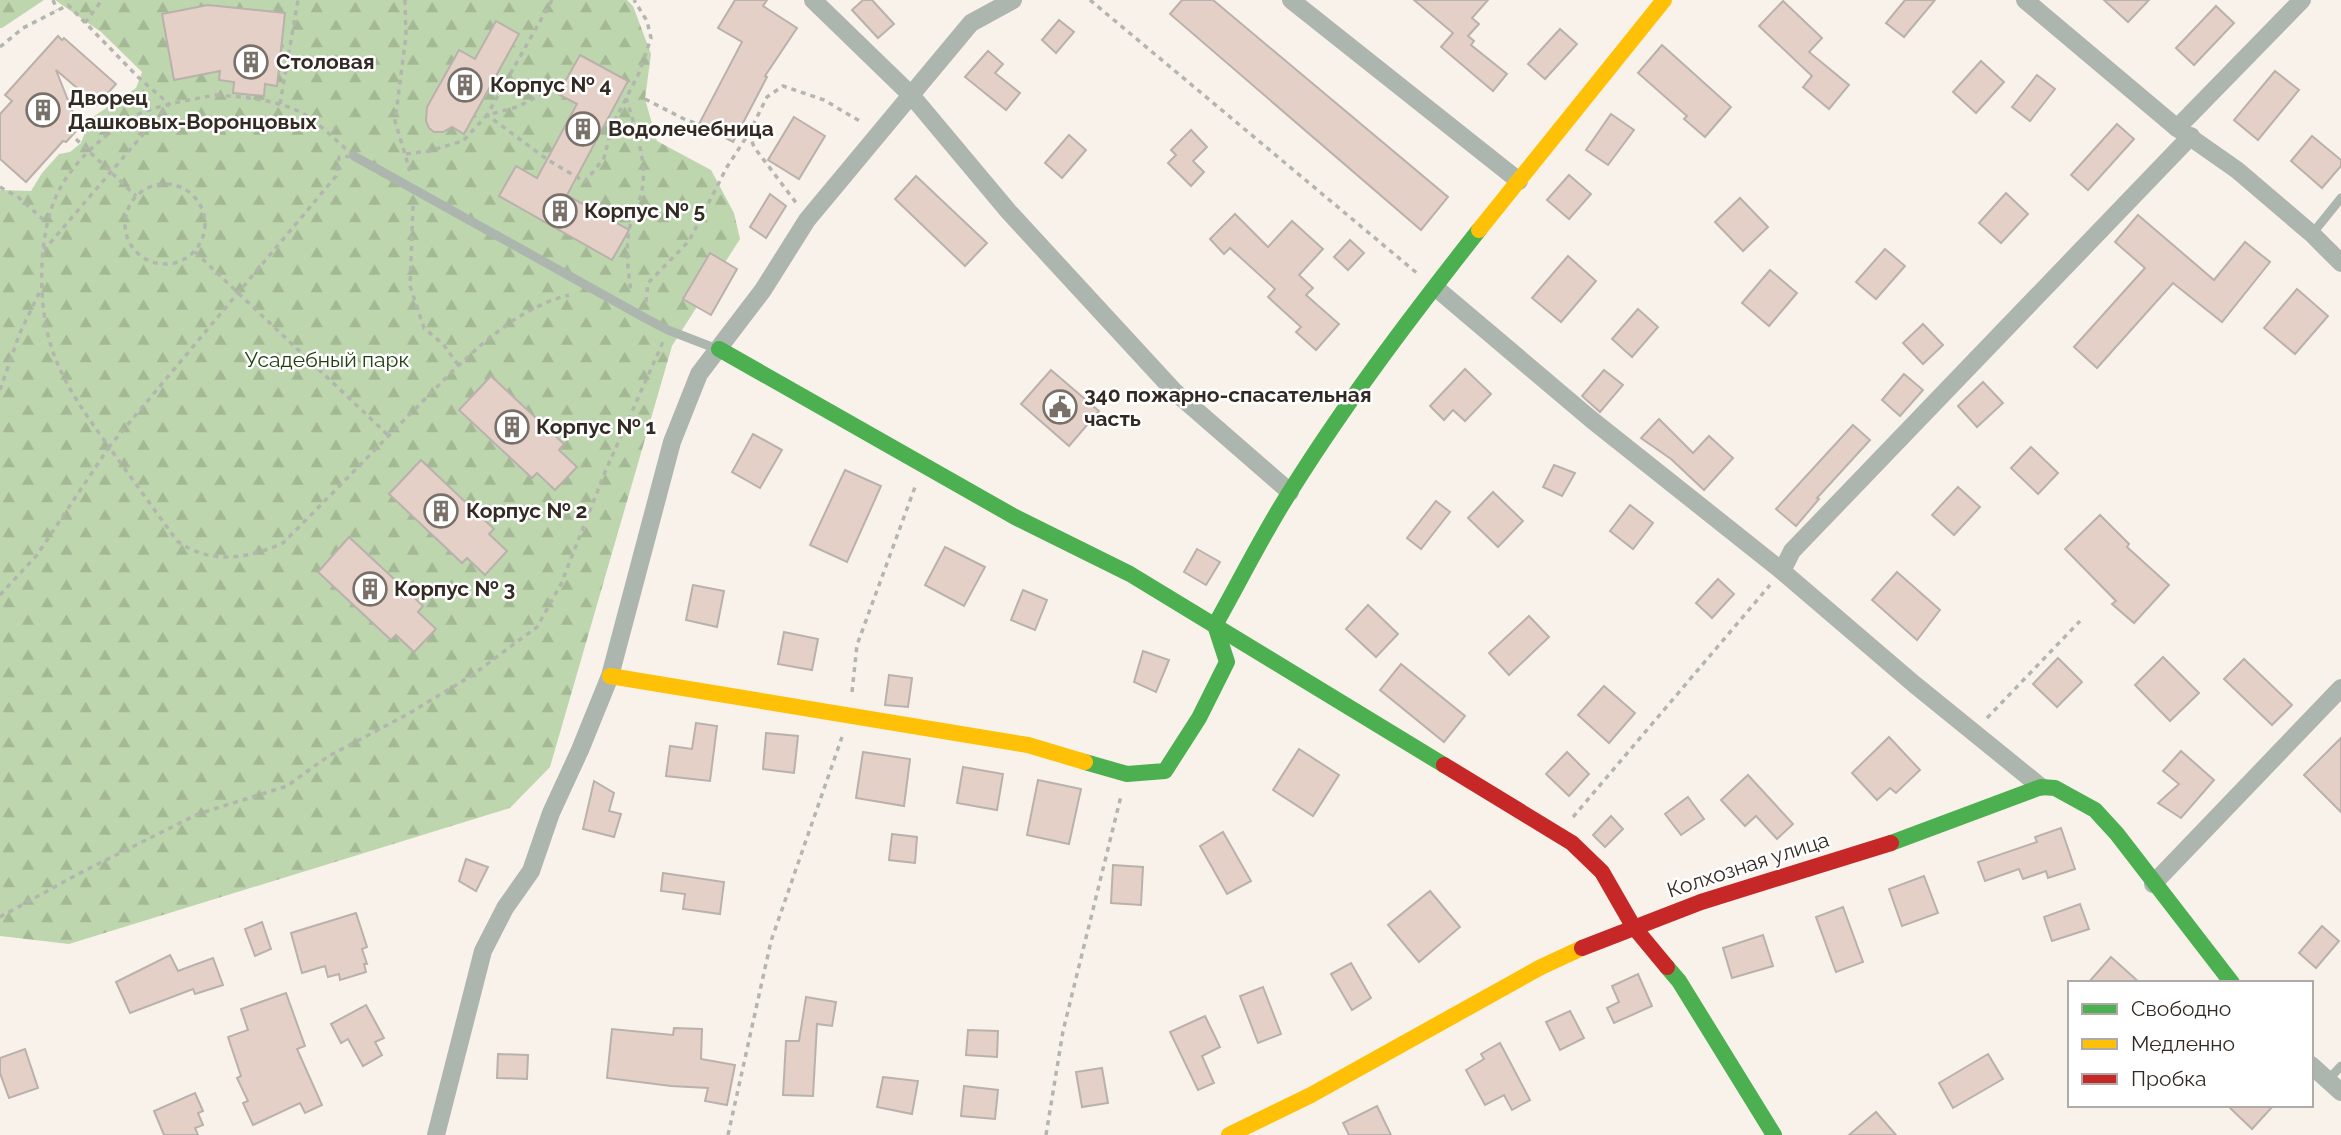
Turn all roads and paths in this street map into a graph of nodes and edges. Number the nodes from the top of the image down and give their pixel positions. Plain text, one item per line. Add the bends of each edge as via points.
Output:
1 (53, 0) edge
2 (102, 0) edge
3 (298, 0) edge
4 (405, 0) edge
5 (552, 0) edge
6 (634, 0) edge
7 (813, 0) edge
8 (1013, 0) edge
9 (1090, 0) edge
10 (1291, 0) edge
11 (1664, 0) edge
12 (2025, 0) edge
13 (2302, 0) edge
14 (57, 10) junction
15 (85, 23) junction
16 (0, 47) edge
17 (556, 87) dead end
18 (911, 95) junction
19 (626, 98) junction
20 (645, 99) dead end
21 (169, 104) junction
22 (280, 104) junction
23 (487, 115) junction
24 (2184, 132) junction
25 (749, 133) junction
26 (880, 133) junction
27 (76, 139) dead end
28 (88, 151) junction
29 (406, 154) junction
30 (354, 156) junction
31 (110, 172) junction
32 (1519, 181) junction
33 (0, 187) edge
34 (414, 189) junction
35 (136, 196) junction
36 (2341, 198) edge
37 (807, 220) junction
38 (47, 223) junction
39 (2312, 234) junction
40 (44, 250) junction
41 (195, 252) junction
42 (2341, 263) edge
43 (43, 285) junction
44 (1436, 288) junction
45 (237, 293) junction
46 (555, 298) dead end
47 (634, 312) junction
48 (645, 318) junction
49 (668, 330) junction
50 (719, 349) junction
51 (459, 366) junction
52 (0, 390) edge
53 (388, 436) junction
54 (109, 447) junction
55 (922, 465) junction
56 (1290, 492) junction
57 (1782, 571) junction
58 (0, 595) edge
59 (2080, 621) dead end
60 (1215, 625) junction
61 (610, 676) junction
62 (2341, 688) edge
63 (849, 716) junction
64 (1973, 732) junction
65 (1127, 774) junction
66 (2041, 788) junction
67 (1559, 835) junction
68 (2154, 884) junction
69 (0, 917) edge
70 (1633, 926) junction
71 (2230, 981) edge
72 (2341, 1066) edge
73 (2313, 1067) edge
74 (2334, 1086) edge
75 (436, 1135) edge
76 (728, 1135) edge
77 (1046, 1135) edge
78 (1228, 1135) edge
79 (1774, 1135) edge

1 - 14 path
2 - 15 path
3 - 22 path
4 - 29 path via 406,36 395,121
5 - 23 path
6 - 19 path via 651,38
7 - 18 street
8 - 18 street via 971,23
9 - 44 path
10 - 32 street
11 - 32 street
12 - 24 street
13 - 24 street
14 - 15 path via 68,5
14 - 16 path
15 - 21 path
17 - 23 path via 517,107
18 - 26 street
18 - 56 street via 1009,212 1175,392
19 - 23 path via 604,158 585,182
19 - 47 path via 643,188 629,229 627,269
20 - 25 path via 716,130
21 - 22 path via 216,95
21 - 28 path via 133,117
21 - 31 path
22 - 30 path via 300,112
23 - 29 path via 463,141
24 - 39 street
24 - 57 street via 1793,551
25 - 26 path via 767,97 783,86 824,100
25 - 37 path via 754,147
25 - 48 path via 689,241 648,283
26 - 37 street
27 - 28 path
28 - 31 path
28 - 38 path via 63,183
29 - 34 path
30 - 34 lane
30 - 45 path via 339,157 336,176
31 - 35 path
31 - 40 path
32 - 44 street
33 - 38 path
34 - 47 lane
34 - 51 path via 411,286 424,328
35 - 41 path via 125,228 139,255 171,264
35 - 41 path via 161,184 190,192 206,219 204,237
36 - 39 lane
37 - 50 street
38 - 40 path
39 - 42 street
40 - 43 path
41 - 45 path
43 - 52 path
43 - 54 path via 51,346 65,381
44 - 56 street
44 - 57 street via 1592,421
45 - 53 path
45 - 54 path
46 - 51 path via 503,327
47 - 48 lane
48 - 49 lane
49 - 50 lane
49 - 69 path via 561,584 537,628 471,676 327,757 287,786 198,814
50 - 55 street
50 - 61 street via 699,374 672,442
51 - 53 path
53 - 54 path via 283,543 234,557 205,555 177,541
54 - 58 path via 37,555
55 - 60 street via 1130,574
55 - 63 path via 857,645
56 - 60 street
57 - 64 street
57 - 67 path
59 - 64 path
60 - 65 street via 1227,662 1199,718 1165,771
60 - 67 street
61 - 63 street
61 - 75 street via 530,871 483,951
62 - 68 street
63 - 65 street via 1028,745
63 - 76 path via 771,941
64 - 66 street
65 - 77 path via 1063,1031
66 - 68 street via 2075,796 2095,810
66 - 70 street, Колхозная улица via 1902,840
67 - 70 street via 1602,872
68 - 71 street
70 - 78 street, Колхозная улица via 1541,967 1311,1095
70 - 79 street via 1679,981
72 - 74 lane
73 - 74 street

